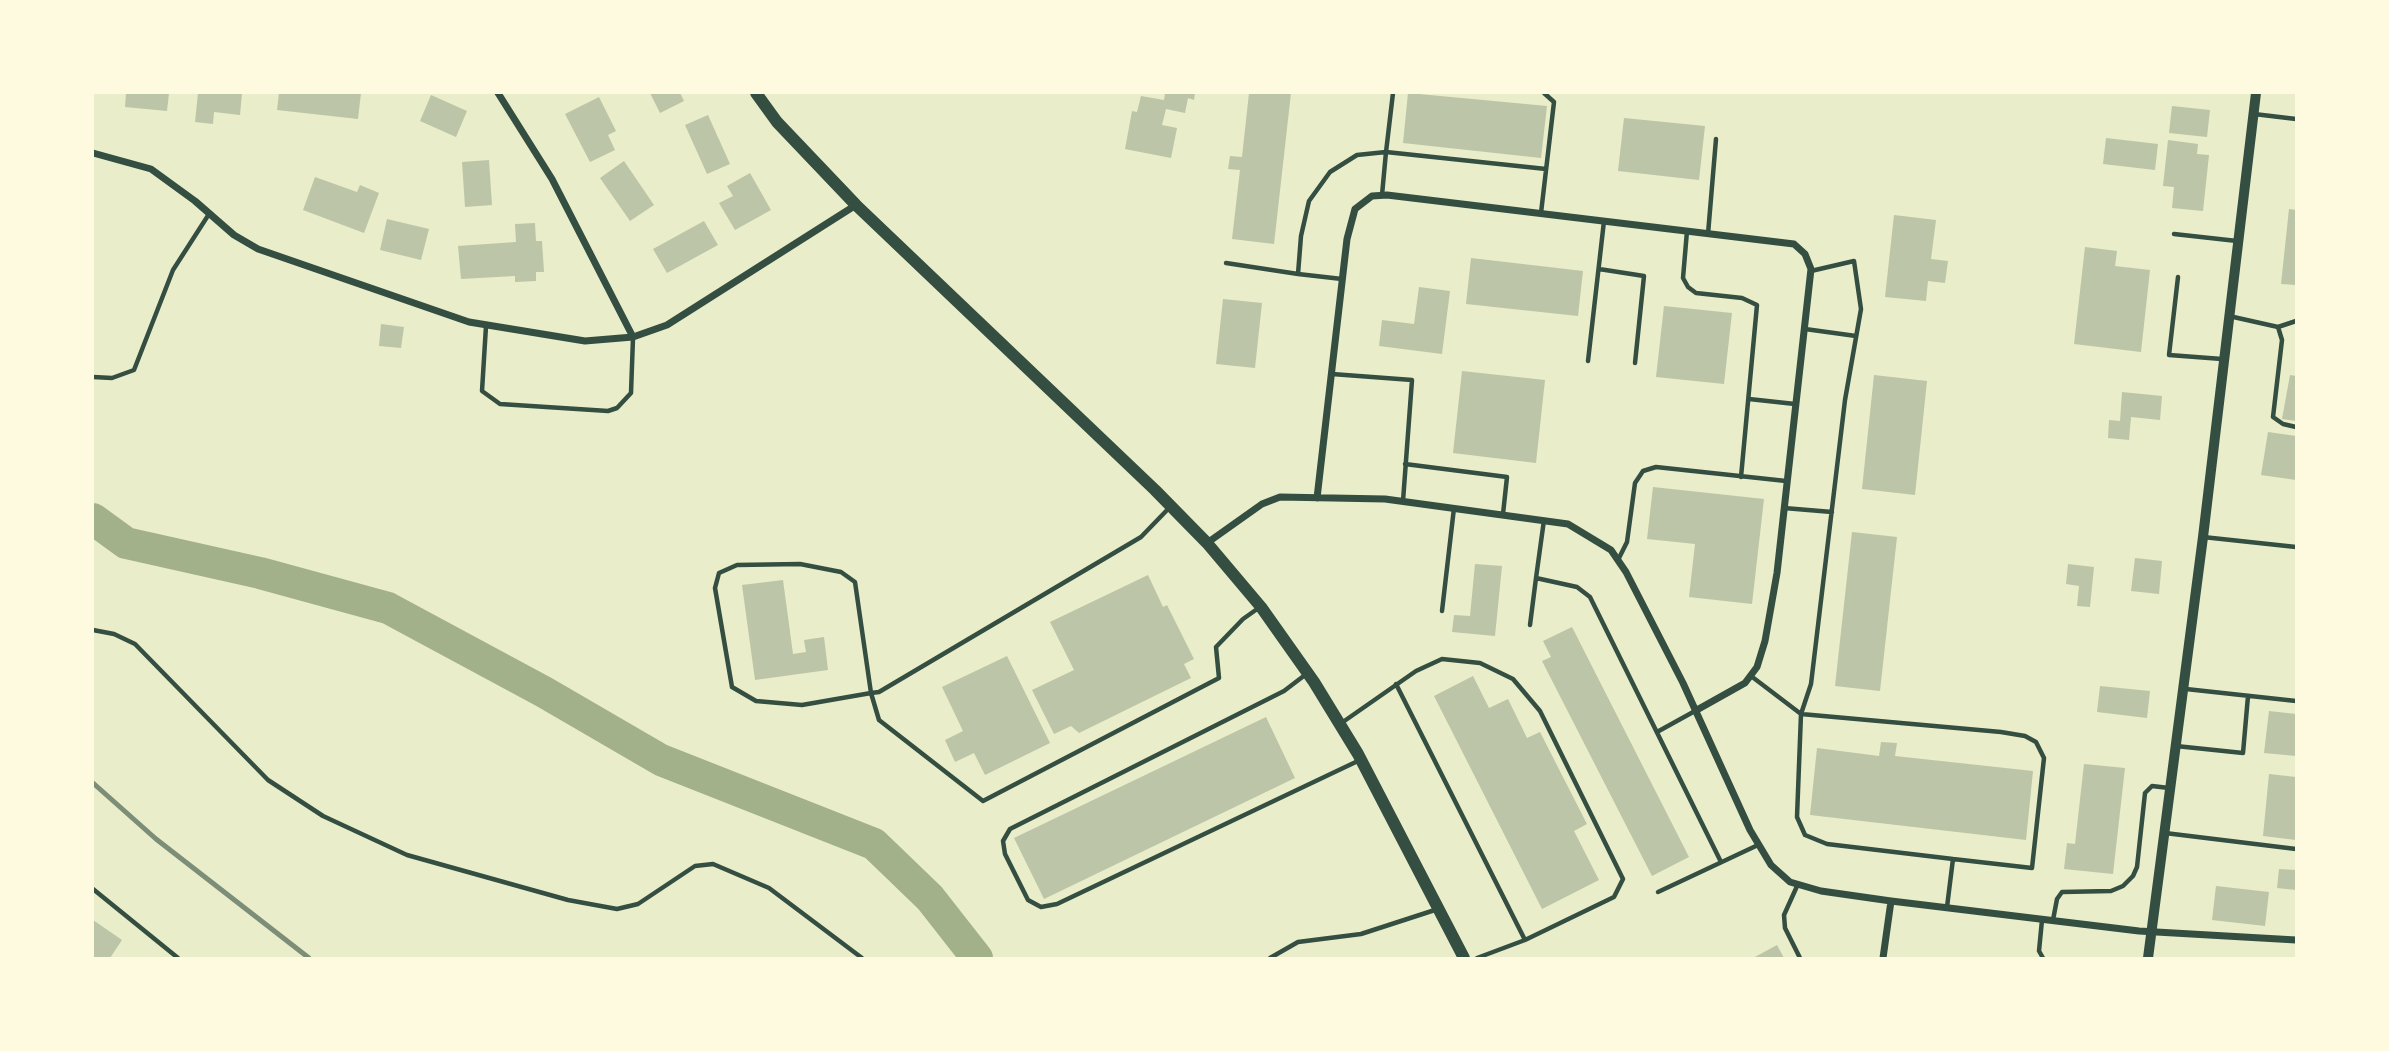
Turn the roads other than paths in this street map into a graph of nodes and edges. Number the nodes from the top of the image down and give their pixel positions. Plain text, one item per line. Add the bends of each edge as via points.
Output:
1 (498, 93) edge
2 (756, 93) edge
3 (1393, 93) edge
4 (1544, 93) edge
5 (2256, 93) edge
6 (2253, 114) junction
7 (2296, 119) edge
8 (1716, 139) dead end
9 (1387, 152) junction
10 (93, 153) edge
11 (1546, 169) junction
12 (1382, 195) junction
13 (856, 205) junction
14 (209, 213) junction
15 (1541, 214) junction
16 (1604, 220) junction
17 (1687, 231) junction
18 (1708, 234) junction
19 (2174, 234) dead end
20 (2238, 241) junction
21 (1226, 264) dead end
22 (1599, 269) junction
23 (1811, 271) junction
24 (1297, 274) junction
25 (2178, 277) dead end
26 (1342, 279) junction
27 (2228, 316) junction
28 (2296, 321) edge
29 (486, 326) junction
30 (2278, 327) junction
31 (1805, 329) junction
32 (1856, 336) junction
33 (633, 337) junction
34 (2223, 359) junction
35 (1588, 361) dead end
36 (1635, 363) dead end
37 (1332, 374) junction
38 (93, 377) edge
39 (1749, 399) junction
40 (1796, 404) junction
41 (2296, 426) edge
42 (1405, 464) junction
43 (1741, 477) junction
44 (1787, 481) junction
45 (1317, 498) junction
46 (1403, 501) junction
47 (1171, 506) junction
48 (1454, 508) junction
49 (1784, 508) junction
50 (1832, 512) junction
51 (1503, 514) junction
52 (1544, 520) junction
53 (2203, 537) junction
54 (1207, 543) junction
55 (2296, 547) edge
56 (1618, 561) junction
57 (1536, 578) junction
58 (1261, 607) junction
59 (1442, 611) dead end
60 (1530, 625) dead end
61 (93, 630) edge
62 (1308, 673) junction
63 (1751, 676) junction
64 (1396, 684) junction
65 (2183, 688) junction
66 (871, 694) junction
67 (2248, 696) junction
68 (2296, 701) edge
69 (1695, 711) junction
70 (1801, 714) junction
71 (1340, 724) junction
72 (1657, 732) junction
73 (2176, 746) junction
74 (1361, 760) junction
75 (2170, 788) junction
76 (2164, 833) junction
77 (1759, 844) junction
78 (2296, 849) edge
79 (1953, 859) junction
80 (1721, 862) junction
81 (1798, 884) junction
82 (93, 889) edge
83 (1658, 892) dead end
84 (1891, 901) junction
85 (1947, 908) junction
86 (1438, 909) junction
87 (2042, 919) junction
88 (2053, 920) junction
89 (2151, 932) junction
90 (1525, 940) junction
91 (2296, 940) edge
92 (178, 958) edge
93 (862, 958) edge
94 (1270, 958) edge
95 (1464, 958) edge
96 (1477, 958) edge
97 (1800, 958) edge
98 (1883, 958) edge
99 (2043, 958) edge
100 (2148, 958) edge

1 - 33 street via 552,179
2 - 13 main road via 776,122
3 - 9 lane
4 - 11 lane via 1554,102
5 - 6 street
6 - 7 lane
6 - 20 street
8 - 18 lane
9 - 11 lane
9 - 12 lane
9 - 24 lane via 1357,155 1323,181 1309,201
10 - 14 street via 151,169
11 - 15 lane
12 - 15 street
12 - 26 street via 1372,196 1355,209
13 - 33 street via 667,325
13 - 47 main road
14 - 29 street via 258,249
14 - 38 lane via 173,270 134,370 112,378
15 - 16 street
16 - 17 street
16 - 22 lane
17 - 18 street
17 - 39 lane via 1683,278 1688,287 1696,293 1742,298 1757,305
18 - 23 street via 1794,244 1805,254
19 - 20 lane
20 - 27 street
21 - 24 lane
22 - 35 lane
22 - 36 lane via 1644,276
23 - 31 street
23 - 32 lane via 1854,261 1861,309
24 - 26 lane
25 - 34 lane via 2169,355
26 - 37 street
27 - 30 lane
27 - 34 street
28 - 30 lane
29 - 33 street via 585,341
29 - 33 lane via 482,391 500,404 617,408 631,393
30 - 41 lane via 2282,340 2273,417
31 - 32 lane
31 - 40 street
32 - 50 lane
34 - 53 street
37 - 42 lane via 1412,380
37 - 45 street
39 - 40 lane
39 - 43 lane
40 - 44 street
42 - 46 lane
42 - 51 lane via 1507,477
43 - 44 lane
43 - 56 lane via 1656,467 1643,471 1635,483 1627,542
44 - 49 street
45 - 46 street
45 - 54 street via 1280,497 1262,504
46 - 48 street
47 - 54 main road
47 - 66 lane via 1141,537
48 - 51 street
48 - 59 lane
49 - 50 lane
49 - 63 street via 1765,640
50 - 70 lane via 1811,684
51 - 52 street
52 - 56 street via 1568,524 1611,550
52 - 57 lane
53 - 55 lane
53 - 65 street
54 - 58 main road
56 - 69 street
57 - 60 lane
57 - 72 lane via 1577,587 1590,597
58 - 62 main road
58 - 66 lane via 1216,647 1219,678 983,801 879,720
61 - 93 lane via 135,645 268,780 323,816 407,855 617,909 638,904 695,866 713,864 769,888
62 - 71 main road
62 - 74 lane via 1284,691 1010,829 1003,841 1005,854 1028,900 1041,907 1057,904
63 - 69 street
63 - 70 lane
64 - 71 lane
64 - 90 lane
64 - 90 lane via 1442,659 1480,663 1513,679 1540,711 1623,879 1614,897
65 - 67 lane
65 - 73 street
66 - 66 lane via 802,705 756,701 732,687 715,587 719,573 737,565 800,564 841,572 855,582
67 - 68 lane
67 - 73 lane via 2243,753
69 - 72 lane
69 - 77 street
70 - 79 lane via 1797,817 1805,835 1827,844
70 - 79 lane via 2001,732 2036,742 2044,758 2032,868
71 - 74 main road
72 - 80 lane
73 - 75 street
74 - 86 main road
75 - 76 street
75 - 88 lane via 2152,786 2145,793 2133,876 2111,891 2062,892
76 - 78 lane
76 - 89 street
77 - 80 lane
77 - 81 street via 1771,865
79 - 85 lane
80 - 83 lane
81 - 84 street
81 - 97 lane via 1784,915 1785,928
82 - 92 lane
84 - 85 street
84 - 98 street
85 - 87 street
86 - 94 lane via 1361,934 1298,942
86 - 95 main road
87 - 88 street
87 - 99 lane via 2039,951
88 - 89 street
89 - 91 street
89 - 100 street
90 - 96 lane

